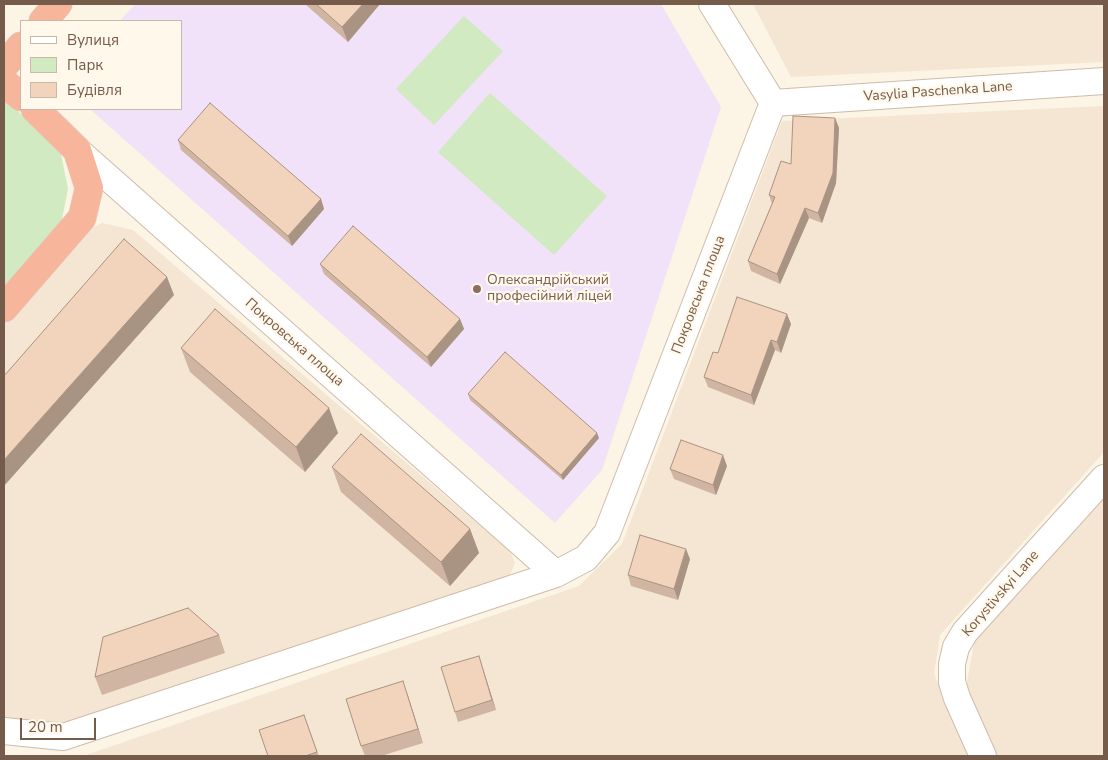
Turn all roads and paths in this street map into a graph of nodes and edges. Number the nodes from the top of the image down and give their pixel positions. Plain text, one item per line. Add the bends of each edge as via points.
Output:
1 (58, 4) edge
2 (712, 4) edge
3 (44, 20) edge
4 (20, 47) edge
5 (4, 66) edge
6 (1104, 81) edge
7 (4, 82) edge
8 (20, 96) edge
9 (773, 103) junction
10 (36, 110) edge
11 (77, 150) junction
12 (4, 308) edge
13 (1104, 478) edge
14 (556, 574) junction
15 (4, 731) edge
16 (983, 756) edge

1 - 3 highway
2 - 9 street
4 - 5 highway
6 - 9 street, Vasylia Paschenka Lane
7 - 8 highway
9 - 14 street, Покровська площа via 607,533 586,558
10 - 11 highway, Покровська площа
11 - 12 highway, Покровська площа via 89,188 82,218
11 - 14 street, Покровська площа
13 - 16 street, Korystivskyi Lane via 965,632 956,647 952,682
14 - 15 street, Покровська площа via 64,737

